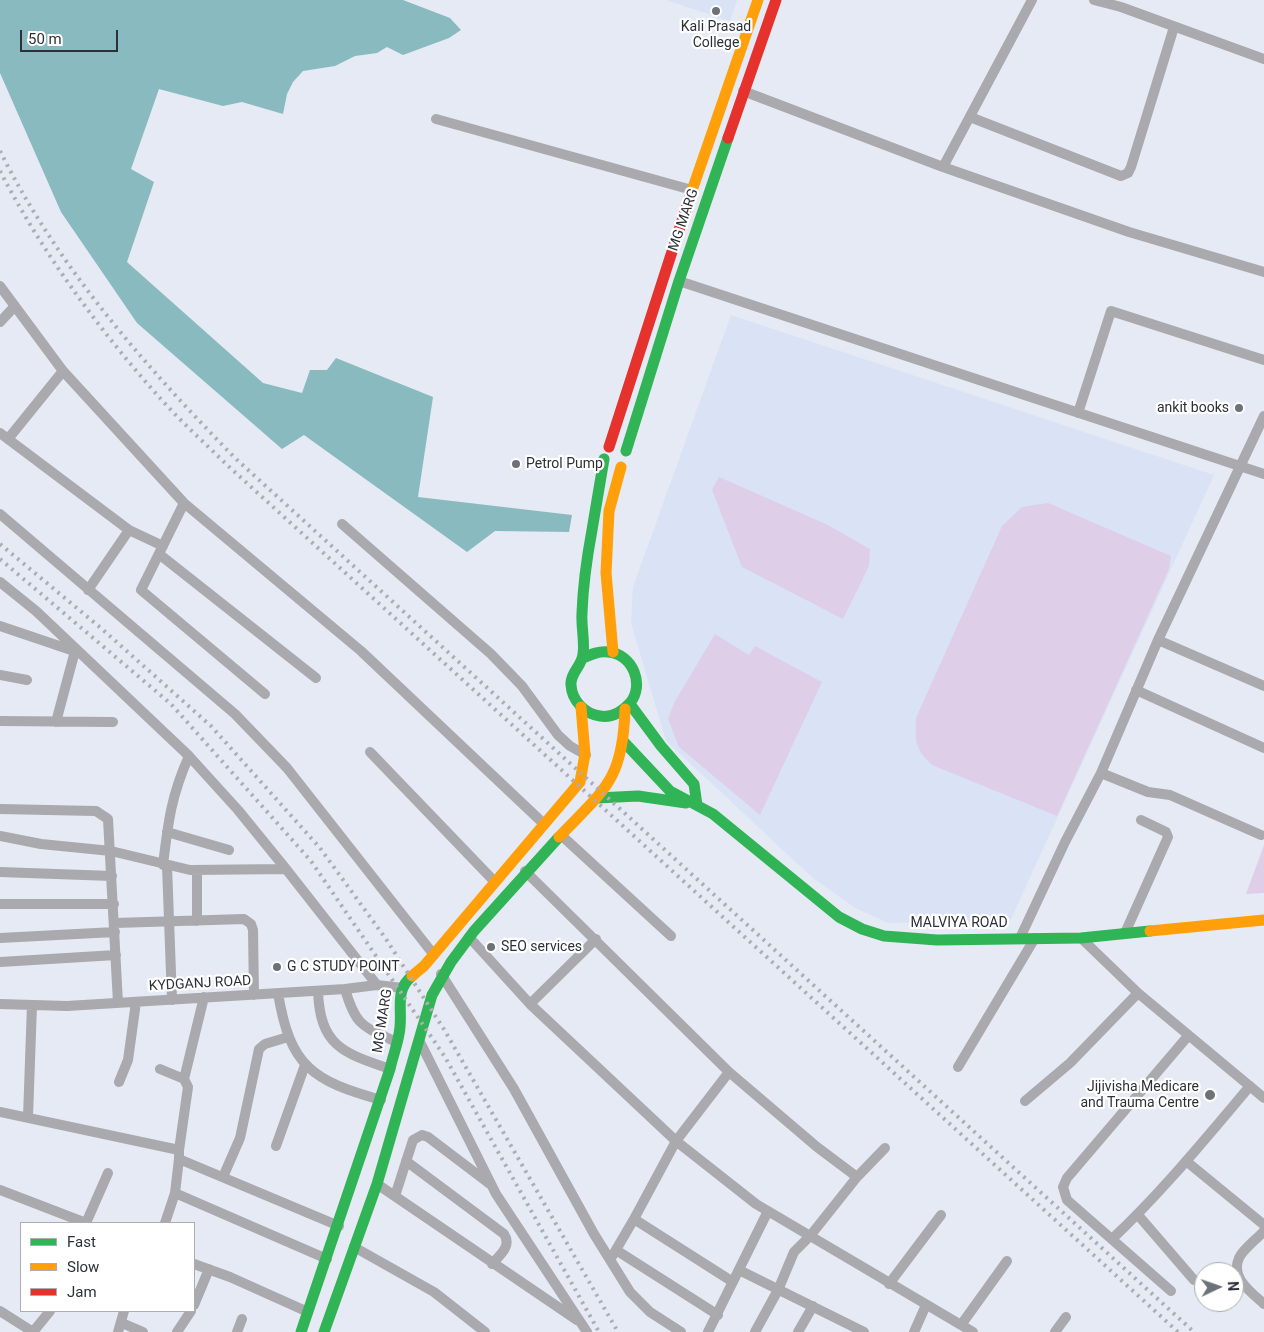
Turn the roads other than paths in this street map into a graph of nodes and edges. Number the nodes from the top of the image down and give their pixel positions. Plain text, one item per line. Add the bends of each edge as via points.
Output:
1 (758, 0) edge
2 (776, 0) edge
3 (1032, 0) edge
4 (1094, 0) edge
5 (1123, 4) edge
6 (1174, 27) junction
7 (1264, 59) edge
8 (744, 91) junction
9 (970, 117) junction
10 (436, 120) dead end
11 (943, 167) junction
12 (692, 190) junction
13 (1264, 272) edge
14 (679, 281) junction
15 (0, 286) edge
16 (14, 307) junction
17 (0, 322) edge
18 (1264, 360) edge
19 (62, 371) junction
20 (1078, 413) junction
21 (1264, 416) edge
22 (4, 436) edge
23 (609, 447) junction
24 (626, 451) junction
25 (604, 460) junction
26 (1240, 466) junction
27 (621, 467) junction
28 (1264, 474) edge
29 (184, 503) junction
30 (0, 514) edge
31 (342, 524) dead end
32 (129, 530) junction
33 (161, 550) junction
34 (0, 582) edge
35 (88, 590) junction
36 (0, 626) edge
37 (1158, 640) junction
38 (78, 652) junction
39 (613, 652) junction
40 (583, 658) junction
41 (0, 675) edge
42 (316, 678) dead end
43 (27, 680) dead end
44 (1264, 686) edge
45 (1136, 690) junction
46 (265, 694) dead end
47 (627, 706) junction
48 (581, 707) junction
49 (0, 721) edge
50 (56, 722) junction
51 (113, 722) dead end
52 (624, 742) junction
53 (1264, 748) edge
54 (370, 752) dead end
55 (586, 755) junction
56 (189, 756) junction
57 (1101, 774) junction
58 (597, 798) junction
59 (697, 805) junction
60 (0, 809) edge
61 (1141, 820) dead end
62 (544, 824) junction
63 (167, 832) junction
64 (560, 835) junction
65 (1261, 835) dead end
66 (0, 836) edge
67 (228, 850) dead end
68 (111, 851) junction
69 (165, 866) junction
70 (286, 869) junction
71 (197, 870) junction
72 (525, 871) junction
73 (0, 872) edge
74 (112, 876) junction
75 (494, 881) junction
76 (0, 904) edge
77 (114, 904) junction
78 (1264, 920) edge
79 (197, 921) junction
80 (168, 922) junction
81 (115, 927) junction
82 (1125, 932) junction
83 (671, 936) dead end
84 (469, 937) junction
85 (0, 938) edge
86 (1020, 938) junction
87 (1035, 938) junction
88 (1081, 938) junction
89 (596, 939) junction
90 (116, 955) junction
91 (434, 955) junction
92 (0, 962) edge
93 (441, 974) junction
94 (377, 986) junction
95 (402, 988) junction
96 (345, 990) junction
97 (318, 991) junction
98 (278, 993) junction
99 (1138, 993) junction
100 (254, 995) junction
101 (204, 997) junction
102 (172, 1000) junction
103 (136, 1002) junction
104 (118, 1003) junction
105 (0, 1004) edge
106 (530, 1004) junction
107 (32, 1005) junction
108 (1188, 1036) junction
109 (288, 1037) junction
110 (419, 1040) junction
111 (396, 1042) junction
112 (306, 1065) junction
113 (958, 1067) dead end
114 (160, 1069) dead end
115 (390, 1069) junction
116 (729, 1072) junction
117 (184, 1079) junction
118 (119, 1082) dead end
119 (1250, 1086) junction
120 (1264, 1098) edge
121 (381, 1100) junction
122 (1025, 1101) dead end
123 (0, 1112) edge
124 (28, 1117) junction
125 (676, 1141) junction
126 (276, 1146) dead end
127 (885, 1148) dead end
128 (179, 1155) junction
129 (406, 1161) junction
130 (1186, 1161) junction
131 (108, 1173) dead end
132 (223, 1177) junction
133 (858, 1177) junction
134 (377, 1184) junction
135 (491, 1184) junction
136 (0, 1190) edge
137 (174, 1193) junction
138 (395, 1196) junction
139 (768, 1211) junction
140 (941, 1215) dead end
141 (1138, 1215) junction
142 (634, 1219) junction
143 (83, 1222) edge
144 (86, 1222) edge
145 (165, 1222) edge
146 (1264, 1225) edge
147 (339, 1226) junction
148 (1264, 1231) edge
149 (810, 1236) junction
150 (1112, 1239) junction
151 (354, 1247) junction
152 (616, 1250) junction
153 (327, 1259) junction
154 (610, 1260) junction
155 (1007, 1261) dead end
156 (195, 1264) edge
157 (492, 1264) junction
158 (209, 1269) junction
159 (739, 1270) junction
160 (1194, 1280) dead end
161 (733, 1282) junction
162 (888, 1284) junction
163 (778, 1290) junction
164 (1171, 1291) dead end
165 (195, 1303) edge
166 (1264, 1304) edge
167 (926, 1305) junction
168 (813, 1306) junction
169 (0, 1311) edge
170 (49, 1312) edge
171 (124, 1312) edge
172 (190, 1312) edge
173 (308, 1312) junction
174 (718, 1315) junction
175 (1066, 1317) dead end
176 (242, 1319) dead end
177 (581, 1322) junction
178 (961, 1325) junction
179 (120, 1328) edge
180 (858, 1331) edge
181 (33, 1332) edge
182 (142, 1332) edge
183 (177, 1332) edge
184 (237, 1332) edge
185 (301, 1332) edge
186 (324, 1332) edge
187 (485, 1332) edge
188 (587, 1332) edge
189 (681, 1332) edge
190 (708, 1332) edge
191 (755, 1332) edge
192 (798, 1332) edge
193 (914, 1332) edge
194 (973, 1332) edge
195 (1055, 1332) edge

1 - 12 main road
2 - 8 main road, MG MARG
3 - 9 street
4 - 5 street
5 - 6 street
6 - 7 street
6 - 9 street via 1128,173 1121,176
8 - 11 street
8 - 14 main road, MG MARG
9 - 11 street
10 - 12 street
11 - 13 street via 1129,232
12 - 23 main road
14 - 20 street
14 - 24 main road, MG MARG
15 - 16 street
16 - 17 street
16 - 19 street
18 - 20 street via 1111,311
19 - 22 street
19 - 29 street
20 - 26 street
21 - 26 street
22 - 32 street
23 - 24 main road via 620,446
23 - 25 main road
24 - 27 main road, MG MARG via 627,459
25 - 27 main road via 610,467
25 - 40 main road via 585,576
26 - 28 street
26 - 37 street
27 - 39 main road, MG MARG via 609,511 606,573
29 - 33 street
29 - 62 street via 361,651
30 - 35 street
31 - 55 street via 491,654 522,686 558,735
32 - 33 street
32 - 35 street
33 - 42 street
33 - 46 street via 141,590
34 - 38 street
35 - 91 street via 235,714 287,768
36 - 38 street
37 - 44 street
37 - 45 street
38 - 50 street
38 - 56 street
39 - 40 main road via 598,651
39 - 47 main road via 627,660 635,673 636,689
40 - 48 main road via 572,678 573,694
41 - 43 street
45 - 53 street
45 - 57 street
47 - 48 main road via 602,717
47 - 52 main road
47 - 59 main road via 694,784
48 - 55 main road, MG MARG
49 - 50 street
50 - 51 street
52 - 58 main road via 622,758 613,778
52 - 59 main road, MALVIYA ROAD via 670,791
54 - 75 street
55 - 62 main road, MG MARG via 580,782
56 - 63 street via 176,784
56 - 70 street
57 - 65 street via 1148,792 1170,795
57 - 86 street
58 - 59 main road via 638,796
58 - 64 main road
59 - 86 main road, MALVIYA ROAD via 713,814 840,917 862,929 907,939
60 - 68 street via 96,811 108,819
61 - 82 street via 1166,832 1168,837
62 - 75 main road, MG MARG
63 - 67 street
63 - 69 street
64 - 72 main road
64 - 83 street
66 - 68 street
68 - 69 street
68 - 74 street
69 - 71 street
69 - 80 street
70 - 71 street
70 - 94 street
71 - 79 street
72 - 84 main road
72 - 89 street
73 - 74 street
74 - 77 street
75 - 91 main road, MG MARG
76 - 77 street
77 - 81 street
78 - 82 main road, MALVIYA ROAD
79 - 80 street
79 - 100 street via 244,919 251,924
80 - 81 street
80 - 102 street
81 - 85 street
81 - 90 street
82 - 88 main road, MALVIYA ROAD
84 - 93 main road
84 - 106 street
86 - 87 main road, MALVIYA ROAD
87 - 88 main road, MALVIYA ROAD
87 - 113 street
88 - 99 street
89 - 106 street
89 - 116 street
90 - 92 street
90 - 104 street
91 - 95 main road, MG MARG
93 - 110 main road
93 - 154 street via 514,1089
94 - 95 street, KYDGANJ ROAD
94 - 96 street, KYDGANJ ROAD
95 - 111 main road, MG MARG
96 - 97 street, KYDGANJ ROAD
96 - 111 street via 357,1020 366,1028
97 - 98 street, KYDGANJ ROAD
97 - 115 street via 319,1012 325,1031 340,1048
98 - 100 street, KYDGANJ ROAD
98 - 109 street
99 - 108 street
99 - 122 street via 1070,1063
100 - 101 street, KYDGANJ ROAD
101 - 102 street, KYDGANJ ROAD
101 - 117 street
102 - 103 street, KYDGANJ ROAD
103 - 104 street, KYDGANJ ROAD
103 - 118 street via 128,1060
104 - 107 street, KYDGANJ ROAD
105 - 107 street, KYDGANJ ROAD
106 - 125 street
107 - 124 street
108 - 119 street
108 - 150 street via 1067,1178 1064,1188 1067,1200
109 - 112 street
109 - 132 street via 259,1049 240,1138
110 - 134 main road
110 - 135 street
111 - 115 main road, MG MARG
112 - 121 street via 320,1078
112 - 126 street
114 - 117 street
115 - 121 main road, MG MARG
116 - 125 street
116 - 133 street via 817,1147
117 - 128 street via 188,1095
119 - 120 street
119 - 130 street
121 - 147 main road, MG MARG
123 - 124 street
124 - 128 street
125 - 139 street
125 - 142 street
127 - 133 street
128 - 132 street
128 - 137 street
129 - 135 street via 413,1140 422,1135
129 - 138 street
129 - 157 street via 504,1234 508,1243
130 - 141 street
130 - 146 street
131 - 144 street
132 - 147 street
133 - 149 street
134 - 138 street
134 - 151 main road
135 - 177 street
136 - 143 street
137 - 145 street
137 - 153 street
138 - 157 street
139 - 149 street
139 - 159 street
140 - 162 street
141 - 150 street
141 - 160 street
142 - 152 street
142 - 161 street
147 - 153 main road, MG MARG
148 - 166 street via 1239,1258 1238,1268 1242,1284
149 - 162 street
149 - 163 street via 794,1252
150 - 164 street
151 - 186 main road
151 - 187 street via 434,1292
152 - 154 street
152 - 174 street
153 - 173 main road, MG MARG
154 - 189 street via 640,1303
155 - 178 street
156 - 158 street
157 - 177 street
158 - 165 street
158 - 173 street
159 - 161 street
159 - 163 street
161 - 174 street
162 - 167 street
163 - 168 street
163 - 191 street
167 - 178 street
167 - 193 street
168 - 180 street
168 - 192 street
169 - 181 street
170 - 181 street
171 - 179 street
172 - 183 street
173 - 185 main road, MG MARG
174 - 190 street
175 - 195 street
176 - 184 street
177 - 188 street
178 - 194 street
179 - 182 street

